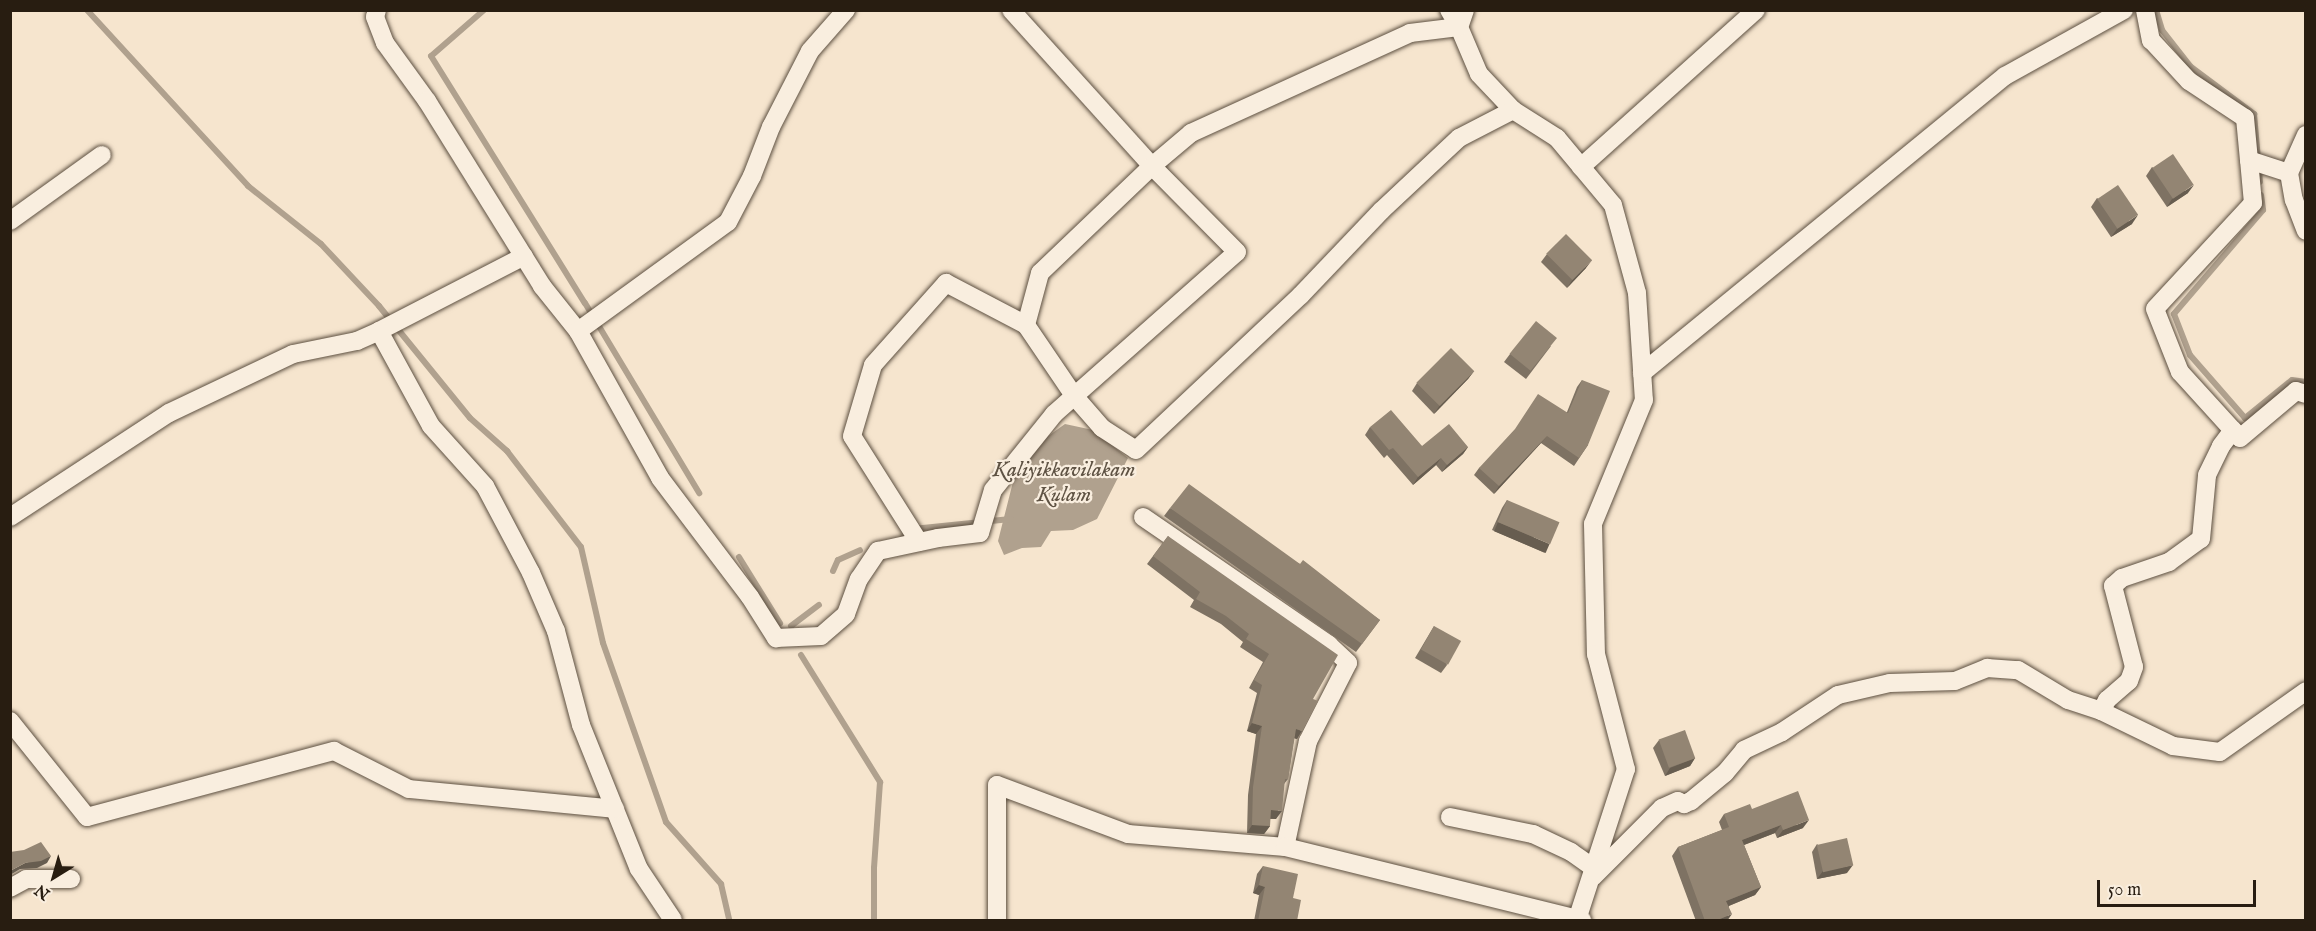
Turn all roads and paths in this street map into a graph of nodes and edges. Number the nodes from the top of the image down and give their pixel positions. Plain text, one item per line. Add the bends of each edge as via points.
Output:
1 (377, 10) edge
2 (846, 10) edge
3 (1011, 10) edge
4 (1449, 10) edge
5 (1756, 10) edge
6 (2124, 10) edge
7 (2145, 10) edge
8 (1462, 19) edge
9 (1513, 110) junction
10 (2306, 135) edge
11 (102, 155) dead end
12 (2249, 160) junction
13 (1152, 166) junction
14 (1581, 167) junction
15 (2281, 170) junction
16 (10, 221) edge
17 (2306, 231) edge
18 (524, 256) junction
19 (589, 323) junction
20 (1026, 325) junction
21 (380, 330) junction
22 (1642, 374) junction
23 (2306, 394) edge
24 (1075, 397) junction
25 (2233, 430) junction
26 (10, 517) edge
27 (1143, 517) dead end
28 (919, 542) junction
29 (2306, 691) edge
30 (2102, 711) junction
31 (10, 721) edge
32 (615, 808) junction
33 (1450, 817) dead end
34 (1285, 847) junction
35 (1592, 874) junction
36 (71, 879) dead end
37 (10, 888) edge
38 (1579, 920) edge
39 (673, 921) edge
40 (997, 921) edge

1 - 18 street via 375,17 386,43
2 - 19 street via 810,51 728,222
3 - 13 street
4 - 8 street
5 - 14 street
6 - 22 street via 2005,76
7 - 12 street via 2151,40 2189,81 2245,118
8 - 9 street via 1479,74
8 - 13 street via 1410,33 1191,134
9 - 14 street via 1557,138
9 - 24 street via 1458,138 1301,295 1136,450 1101,428
10 - 15 street
11 - 16 street
12 - 15 street
12 - 25 street via 2253,204 2155,309 2180,372
13 - 20 street via 1040,273
13 - 24 street via 1238,252
14 - 22 street via 1613,205 1637,293
15 - 17 street
18 - 19 street via 542,286
18 - 21 street
19 - 28 street via 660,478 750,597 776,638 821,636 846,614 858,579 878,551
20 - 24 street
20 - 28 street via 946,283 873,365 852,436
21 - 26 street via 357,341 293,354 169,413
21 - 32 street via 431,426 485,486 531,573 556,632 581,725
22 - 35 street via 1644,400 1593,524 1596,654 1626,770
23 - 25 street via 2296,391 2240,438
24 - 28 street via 1054,414 993,489 980,533
25 - 30 street via 2207,475 2201,539 2169,562 2122,578 2113,586 2134,667 2129,681 2107,700
27 - 34 street via 1329,645 1348,663 1308,741
29 - 30 street via 2220,752 2173,746
30 - 35 street via 2068,700 2018,670 1987,668 1955,681 1890,683 1838,695 1782,732 1744,750 1725,773 1691,801 1678,801 1662,808
31 - 32 street via 87,817 334,751 409,789
32 - 39 street via 639,869
33 - 35 street via 1533,834 1571,852
34 - 38 street
34 - 40 street via 1128,834 997,785
35 - 38 street
36 - 37 street via 26,879

